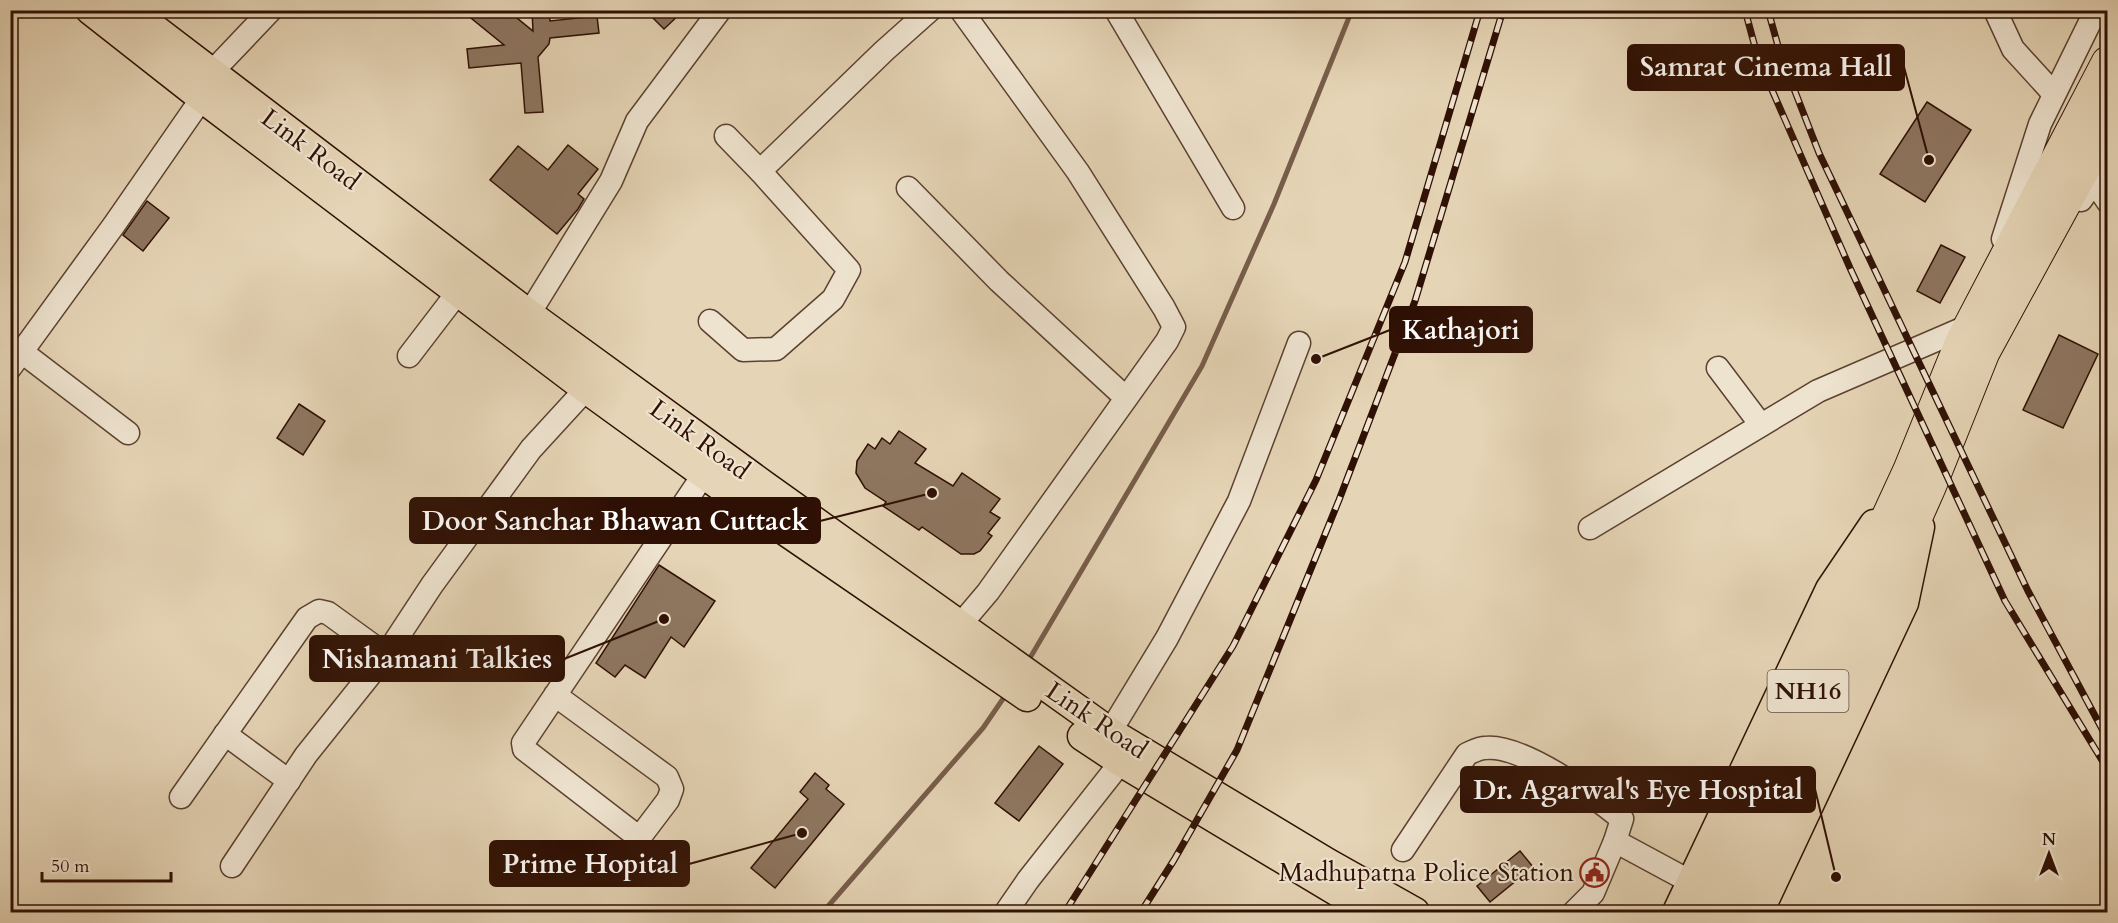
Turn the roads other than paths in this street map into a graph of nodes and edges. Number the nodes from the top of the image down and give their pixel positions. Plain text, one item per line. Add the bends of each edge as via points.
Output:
1 (90, 10) edge
2 (130, 10) edge
3 (271, 10) edge
4 (720, 10) edge
5 (930, 10) edge
6 (962, 10) edge
7 (1116, 10) edge
8 (1995, 10) edge
9 (2096, 10) edge
10 (2108, 63) edge
11 (207, 86) junction
12 (2055, 94) junction
13 (2108, 121) edge
14 (726, 136) dead end
15 (2095, 170) edge
16 (760, 171) junction
17 (908, 188) dead end
18 (2108, 202) edge
19 (1233, 208) dead end
20 (458, 292) junction
21 (1986, 313) junction
22 (528, 314) junction
23 (710, 321) dead end
24 (1299, 343) dead end
25 (409, 356) dead end
26 (16, 360) edge
27 (1718, 368) dead end
28 (586, 389) junction
29 (1126, 398) junction
30 (1761, 425) junction
31 (128, 433) dead end
32 (704, 474) junction
33 (1919, 479) junction
34 (1590, 528) dead end
35 (960, 625) junction
36 (386, 654) junction
37 (989, 658) junction
38 (1031, 688) junction
39 (555, 695) junction
40 (1110, 732) junction
41 (225, 734) junction
42 (1121, 762) junction
43 (289, 781) junction
44 (181, 797) dead end
45 (1615, 841) junction
46 (1403, 850) dead end
47 (232, 866) dead end
48 (1692, 882) junction
49 (1006, 912) edge
50 (1371, 912) edge
51 (1415, 912) edge
52 (1574, 912) edge
53 (1677, 912) edge
54 (1706, 912) edge
55 (1734, 912) edge
56 (1759, 912) edge

1 - 11 main road, Link Road
2 - 11 main road, Link Road
3 - 11 street
4 - 22 street via 637,121 611,181
5 - 16 street
6 - 29 street via 1078,172 1174,327
7 - 19 street
8 - 12 street via 2013,49
9 - 12 street
10 - 21 highway, NH16
11 - 20 main road, Link Road
11 - 22 main road, Link Road
11 - 26 street via 114,225
12 - 21 street via 2040,124
13 - 15 highway, NH16
14 - 16 street
15 - 18 street
15 - 21 highway, NH16
16 - 23 street via 849,270 833,299 776,349 743,350
17 - 29 street via 999,281
20 - 25 street
20 - 28 main road, Link Road
21 - 30 street via 1818,391
21 - 33 highway, NH16 via 1983,352
22 - 35 main road, Link Road
24 - 40 street via 1239,501 1167,638
26 - 31 street
27 - 30 street
28 - 32 main road, Link Road
28 - 36 street via 531,449
29 - 35 street via 988,592
30 - 34 street
32 - 37 main road, Link Road
32 - 39 street
33 - 48 main road via 1830,590
33 - 54 highway, NH16
33 - 55 highway, NH16 via 1821,731
33 - 56 main road via 1904,603
35 - 37 main road, Link Road
36 - 41 street via 328,613 318,611 307,618
36 - 43 street
37 - 38 main road, Link Road
38 - 40 main road, Link Road
38 - 42 main road, Link Road
39 - 39 street via 524,740 525,749 633,833 643,833 668,800 672,789 667,777
40 - 51 main road, Link Road
41 - 43 street
41 - 44 street
42 - 49 street
42 - 50 main road, Link Road
43 - 47 street
45 - 46 street via 1622,819 1605,805 1569,780 1531,761 1512,752 1485,747 1467,754
45 - 48 street
45 - 52 street via 1593,893
48 - 53 main road

